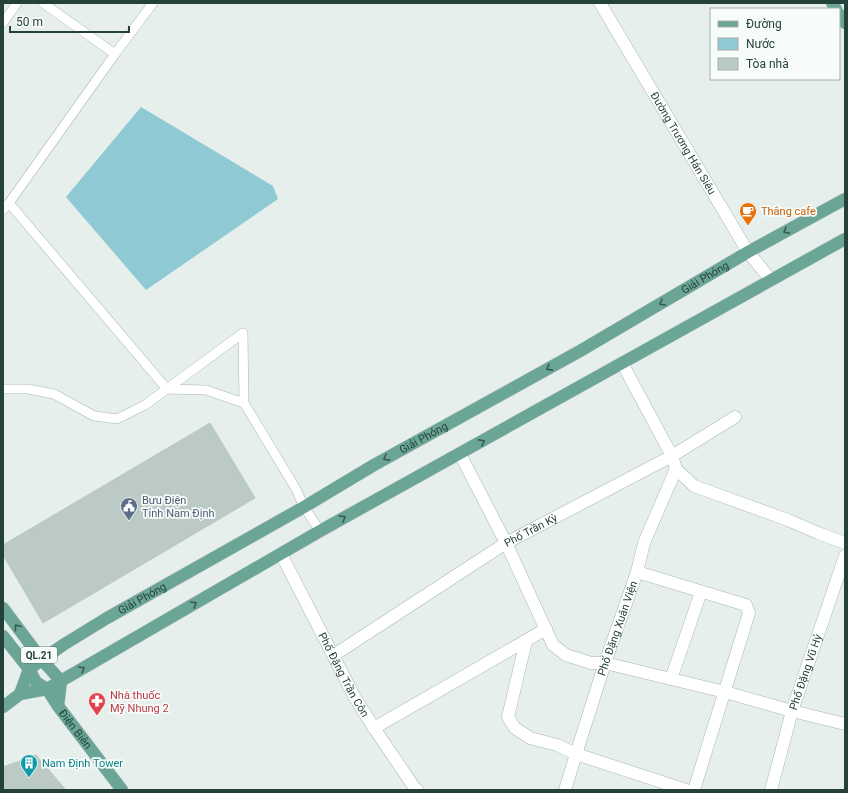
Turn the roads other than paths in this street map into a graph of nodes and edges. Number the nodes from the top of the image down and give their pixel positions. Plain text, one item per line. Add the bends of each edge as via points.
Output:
1 (17, 3) edge
2 (43, 3) edge
3 (153, 3) edge
4 (600, 3) edge
5 (3, 23) edge
6 (115, 54) junction
7 (845, 199) edge
8 (9, 203) junction
9 (3, 210) edge
10 (845, 239) edge
11 (748, 252) junction
12 (771, 280) junction
13 (622, 363) junction
14 (3, 389) edge
15 (167, 389) junction
16 (244, 404) junction
17 (735, 417) dead end
18 (460, 454) junction
19 (672, 456) junction
20 (676, 470) junction
21 (304, 507) junction
22 (320, 531) junction
23 (506, 543) junction
24 (845, 543) edge
25 (281, 554) junction
26 (845, 556) edge
27 (637, 572) junction
28 (701, 592) junction
29 (3, 608) edge
30 (546, 629) junction
31 (3, 636) edge
32 (526, 641) junction
33 (334, 654) junction
34 (42, 660) junction
35 (605, 664) junction
36 (28, 669) junction
37 (670, 679) junction
38 (61, 680) junction
39 (47, 689) junction
40 (725, 692) junction
41 (20, 694) junction
42 (58, 706) junction
43 (3, 707) edge
44 (792, 711) junction
45 (845, 724) edge
46 (374, 728) junction
47 (576, 754) junction
48 (122, 790) edge
49 (417, 790) edge
50 (565, 790) edge
51 (686, 790) edge
52 (694, 790) edge
53 (771, 790) edge

1 - 5 lane
2 - 6 lane
3 - 6 lane
4 - 11 street, Đường Trương Hán Siêu
6 - 8 lane
7 -> 11 main road, Giải Phóng
8 - 9 lane
8 - 15 lane
10 - 12 main road
11 - 12 street, Đường Trương Hán Siêu
11 -> 21 main road, Giải Phóng via 580,351 374,465
12 - 13 main road
18 -> 13 main road
13 - 19 street
14 - 15 lane via 28,389 54,394 94,416 117,419 145,405
15 - 16 lane via 206,390
15 - 16 lane via 242,333
16 - 21 lane via 296,489
17 - 19 street, Phố Trần Kỳ
22 -> 18 main road
18 - 23 street
19 - 20 street
19 - 23 street, Phố Trần Kỳ
20 - 24 street via 694,486
20 - 27 street, Phố Đặng Xuân Viện via 644,543
21 - 22 lane
21 - 34 main road, Giải Phóng via 107,618
22 - 25 main road
23 - 30 street
23 - 33 street, Phố Trần Kỳ
25 - 33 street, Phố Đặng Trần Côn
38 -> 25 main road
26 - 44 street, Phố Đặng Vũ Hỷ
27 - 28 street
27 - 35 street, Phố Đặng Xuân Viện
28 - 37 street
28 - 40 street via 746,605 749,613
34 -> 29 main road, QL.21
30 - 32 street
30 - 35 street via 553,645 566,655
31 - 36 main road, Điện Biên / QL.21
32 - 46 street
32 - 47 street via 508,717 515,728 530,738 557,745
33 - 46 street, Phố Đặng Trần Côn via 354,696
34 - 36 main road, Giải Phóng
34 - 38 main road, QL.21
35 - 37 street
35 - 47 street, Phố Đặng Xuân Viện
36 - 39 main road, Điện Biên / QL.21 via 36,682
36 - 41 main road
37 - 40 street
38 - 39 main road
38 - 42 main road, Điện Biên
39 - 41 main road
39 - 42 main road, Điện Biên / QL.21
40 - 44 street
40 - 52 street
41 - 43 main road
42 - 48 main road, Điện Biên / QL.21
44 - 45 street
44 - 53 street, Phố Đặng Vũ Hỷ
46 - 49 street, Phố Đặng Trần Côn
47 - 50 street, Phố Đặng Xuân Viện
47 - 51 street

